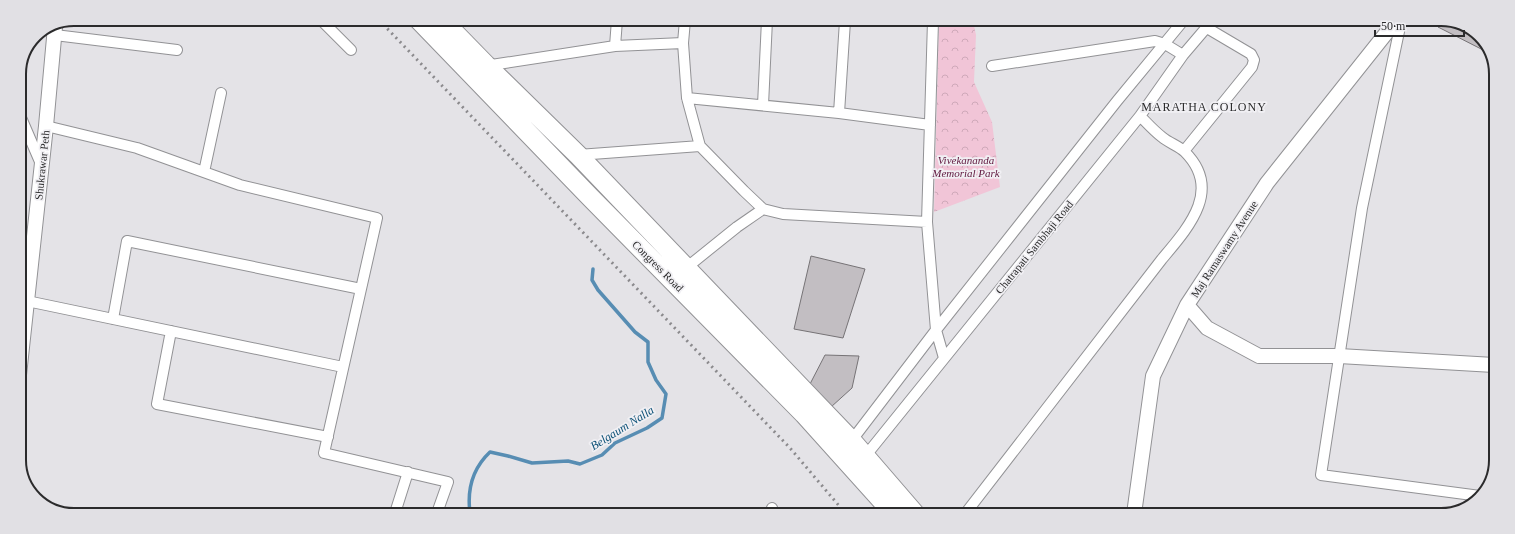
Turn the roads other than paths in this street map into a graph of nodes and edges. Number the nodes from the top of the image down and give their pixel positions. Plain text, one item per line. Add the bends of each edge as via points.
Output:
1 (328, 26) edge
2 (426, 26) edge
3 (446, 26) edge
4 (617, 26) edge
5 (684, 26) edge
6 (767, 26) edge
7 (845, 26) edge
8 (933, 26) edge
9 (1179, 26) edge
10 (1209, 26) edge
11 (1211, 26) edge
12 (1390, 26) edge
13 (1392, 26) edge
14 (55, 31) edge
15 (683, 43) junction
16 (1165, 44) junction
17 (615, 46) junction
18 (177, 50) dead end
19 (351, 50) dead end
20 (1183, 55) junction
21 (992, 66) dead end
22 (479, 70) junction
23 (221, 93) dead end
24 (687, 98) junction
25 (763, 105) junction
26 (839, 113) junction
27 (1140, 116) junction
28 (930, 125) junction
29 (46, 126) junction
30 (26, 131) edge
31 (700, 146) junction
32 (1184, 151) junction
33 (578, 155) junction
34 (42, 165) junction
35 (204, 172) junction
36 (763, 209) junction
37 (927, 222) junction
38 (686, 268) junction
39 (360, 289) junction
40 (27, 301) junction
41 (1187, 305) junction
42 (26, 310) edge
43 (113, 319) junction
44 (936, 330) junction
45 (171, 331) junction
46 (1339, 356) junction
47 (944, 358) junction
48 (1489, 365) edge
49 (343, 367) junction
50 (328, 437) junction
51 (846, 448) junction
52 (859, 462) junction
53 (408, 472) junction
54 (1474, 495) edge
55 (397, 508) edge
56 (440, 508) edge
57 (890, 508) edge
58 (909, 508) edge
59 (970, 508) edge
60 (1135, 508) edge

1 - 19 street
2 - 22 highway, Congress Road
3 - 22 highway, Congress Road
4 - 17 street
5 - 15 street
6 - 25 street
7 - 26 street
8 - 28 street
9 - 16 street
10 - 20 street, Chatrapati Sambhaji Road
11 - 32 street via 1251,54 1254,60 1252,67
12 - 41 street, Maj Ramaswamy Avenue via 1267,183
13 - 46 street
14 - 18 street
14 - 29 street, Shukrawar Peth
15 - 17 street
15 - 24 street
16 - 20 street
16 - 21 street via 1147,42
16 - 44 street
17 - 22 street
20 - 27 street, Chatrapati Sambhaji Road
22 - 33 highway, Congress Road
22 - 51 highway, Congress Road via 590,197 804,414
23 - 35 street
24 - 25 street
24 - 31 street
25 - 26 street
26 - 28 street
27 - 32 street via 1162,137
27 - 47 street, Chatrapati Sambhaji Road
28 - 37 street
29 - 34 street, Shukrawar Peth
29 - 35 street via 137,148
30 - 34 street
31 - 33 street
31 - 36 street
32 - 59 street via 1198,170 1202,189 1200,203 1187,230
33 - 38 highway, Congress Road
34 - 40 street, Shukrawar Peth
35 - 39 street via 240,185 377,218
36 - 37 street via 783,214
36 - 38 street
37 - 44 street
38 - 51 highway, Congress Road
39 - 43 street via 127,241
39 - 49 street
40 - 42 street, Shukrawar Peth
40 - 43 street
41 - 46 street via 1207,328 1259,356
41 - 60 street, Maj Ramaswamy Avenue via 1152,376
43 - 45 street
44 - 47 street
44 - 51 street
45 - 49 street
45 - 50 street via 157,404
46 - 48 street
46 - 54 street via 1321,475
47 - 52 street, Chatrapati Sambhaji Road
49 - 50 street
50 - 53 street via 324,453
51 - 52 highway, Congress Road
52 - 57 highway, Congress Road
52 - 58 highway, Congress Road
53 - 55 street
53 - 56 street via 448,482

